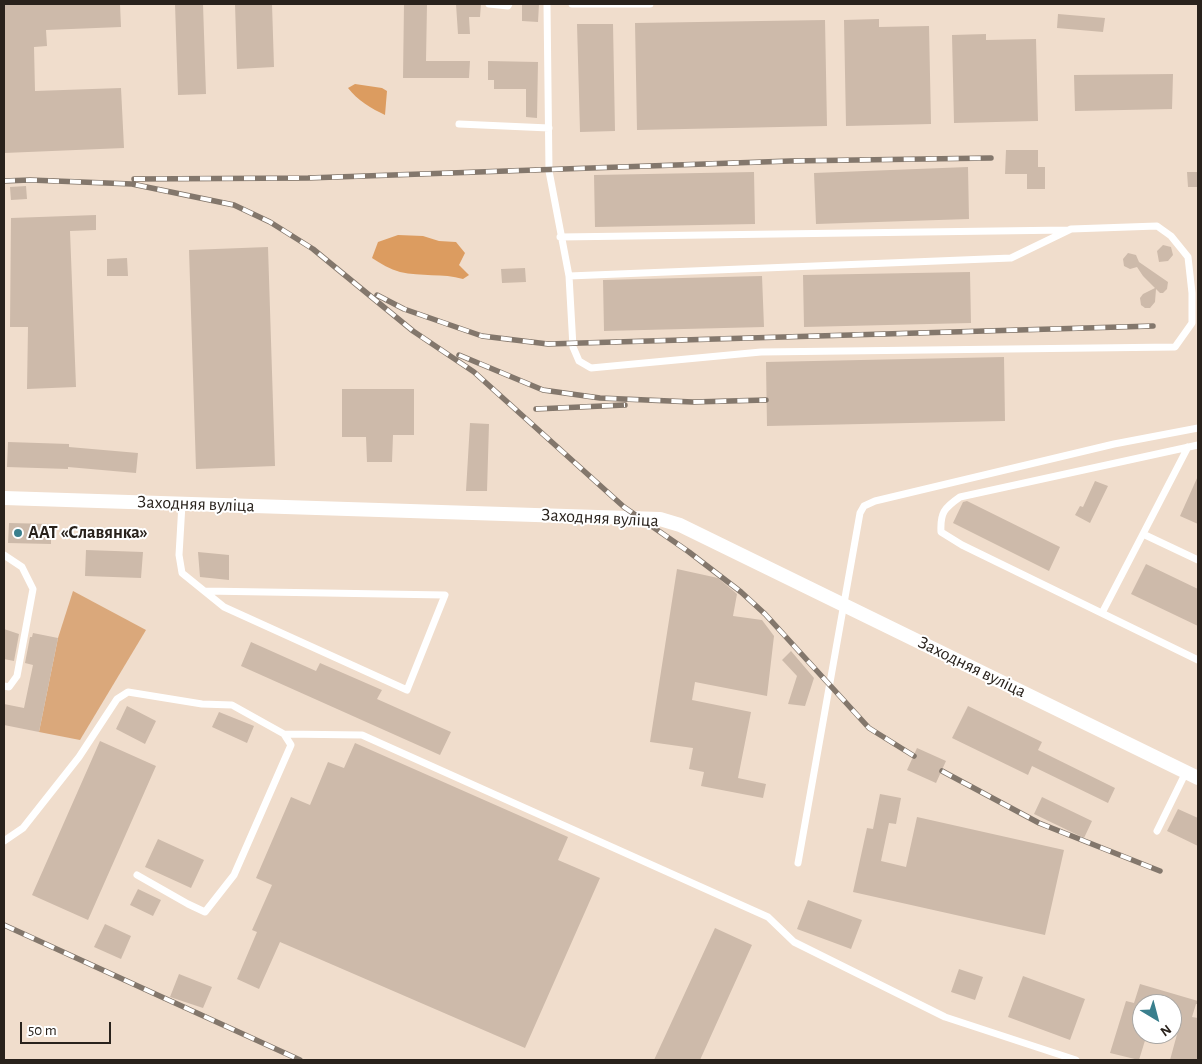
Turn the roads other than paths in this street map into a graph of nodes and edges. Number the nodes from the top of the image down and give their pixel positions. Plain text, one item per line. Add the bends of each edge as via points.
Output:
1 (489, 4) edge
2 (509, 4) edge
3 (548, 4) edge
4 (572, 4) edge
5 (650, 4) edge
6 (459, 124) dead end
7 (549, 128) junction
8 (1071, 230) junction
9 (560, 237) junction
10 (569, 276) junction
11 (1198, 428) edge
12 (1198, 445) edge
13 (1188, 447) junction
14 (4, 498) edge
15 (182, 504) junction
16 (1143, 534) junction
17 (4, 555) edge
18 (1198, 560) edge
19 (205, 592) junction
20 (844, 604) junction
21 (1102, 613) junction
22 (1198, 660) edge
23 (4, 686) edge
24 (284, 734) junction
25 (1192, 775) edge
26 (1157, 831) dead end
27 (4, 841) edge
28 (798, 863) dead end
29 (137, 875) dead end
30 (1076, 1060) edge

1 - 2 lane
3 - 7 lane
4 - 5 lane
6 - 7 lane
7 - 9 lane via 549,171
8 - 9 lane
8 - 10 lane via 1010,258
8 - 10 lane via 1157,226 1171,236 1188,257 1192,293 1192,323 1175,347 761,352 591,368 579,361 573,347
9 - 10 lane
11 - 20 lane via 1114,444 875,500 864,506 860,513
12 - 13 lane
13 - 16 lane
13 - 21 lane via 960,497 940,518 941,532 962,545
14 - 15 street, Заходняя вуліца
15 - 19 lane via 182,573
15 - 20 street, Заходняя вуліца via 660,519 680,525
16 - 18 lane
16 - 21 lane
17 - 23 lane via 22,567 33,589 17,676 9,687
19 - 19 lane via 224,607 407,690 445,596
20 - 25 street, Заходняя вуліца
20 - 28 lane
21 - 22 lane
24 - 27 lane via 232,705 202,704 128,692 117,700 79,757 23,828
24 - 29 lane via 291,745 234,876 206,912
24 - 30 lane via 362,735 768,917 794,942 945,1017
25 - 26 lane

